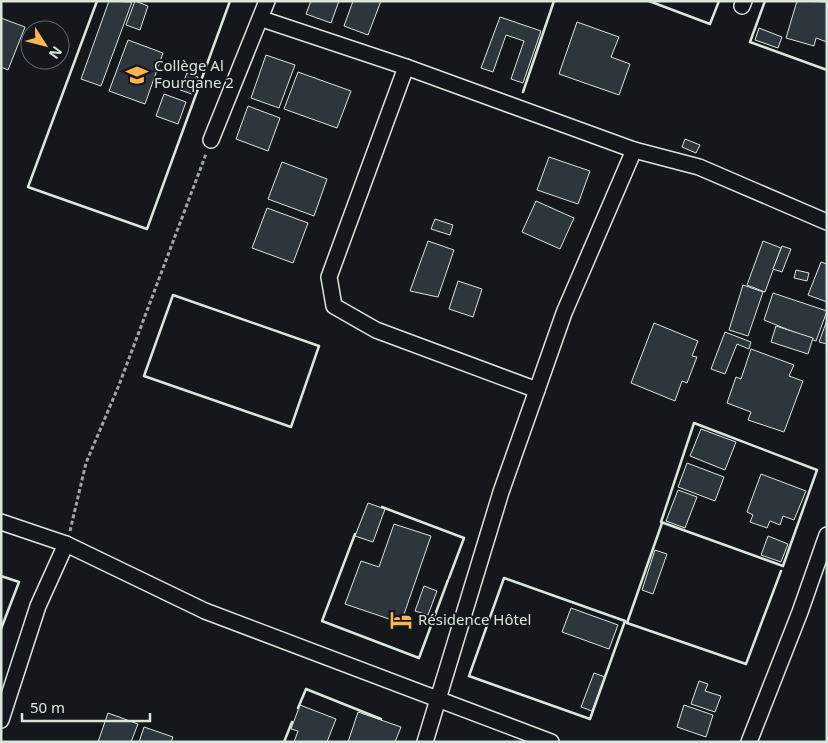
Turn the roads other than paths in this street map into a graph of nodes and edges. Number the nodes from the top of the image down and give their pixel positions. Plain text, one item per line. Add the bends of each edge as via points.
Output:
1 (267, 1) edge
2 (262, 19) junction
3 (406, 67) junction
4 (211, 140) road end
5 (634, 150) junction
6 (827, 222) edge
7 (537, 390) junction
8 (1, 522) edge
9 (827, 535) edge
10 (66, 544) junction
11 (439, 698) junction
12 (1, 720) edge
13 (425, 742) edge
14 (551, 742) edge
15 (749, 742) edge

1 - 2 street
2 - 3 street
2 - 4 street
3 - 5 street
3 - 7 street via 329,277 334,306 376,330
5 - 6 street via 699,167
5 - 7 street via 564,313
7 - 11 street via 501,492
8 - 10 street
9 - 15 street
10 - 11 street via 205,611
10 - 12 street via 38,606
11 - 13 street
11 - 14 street

